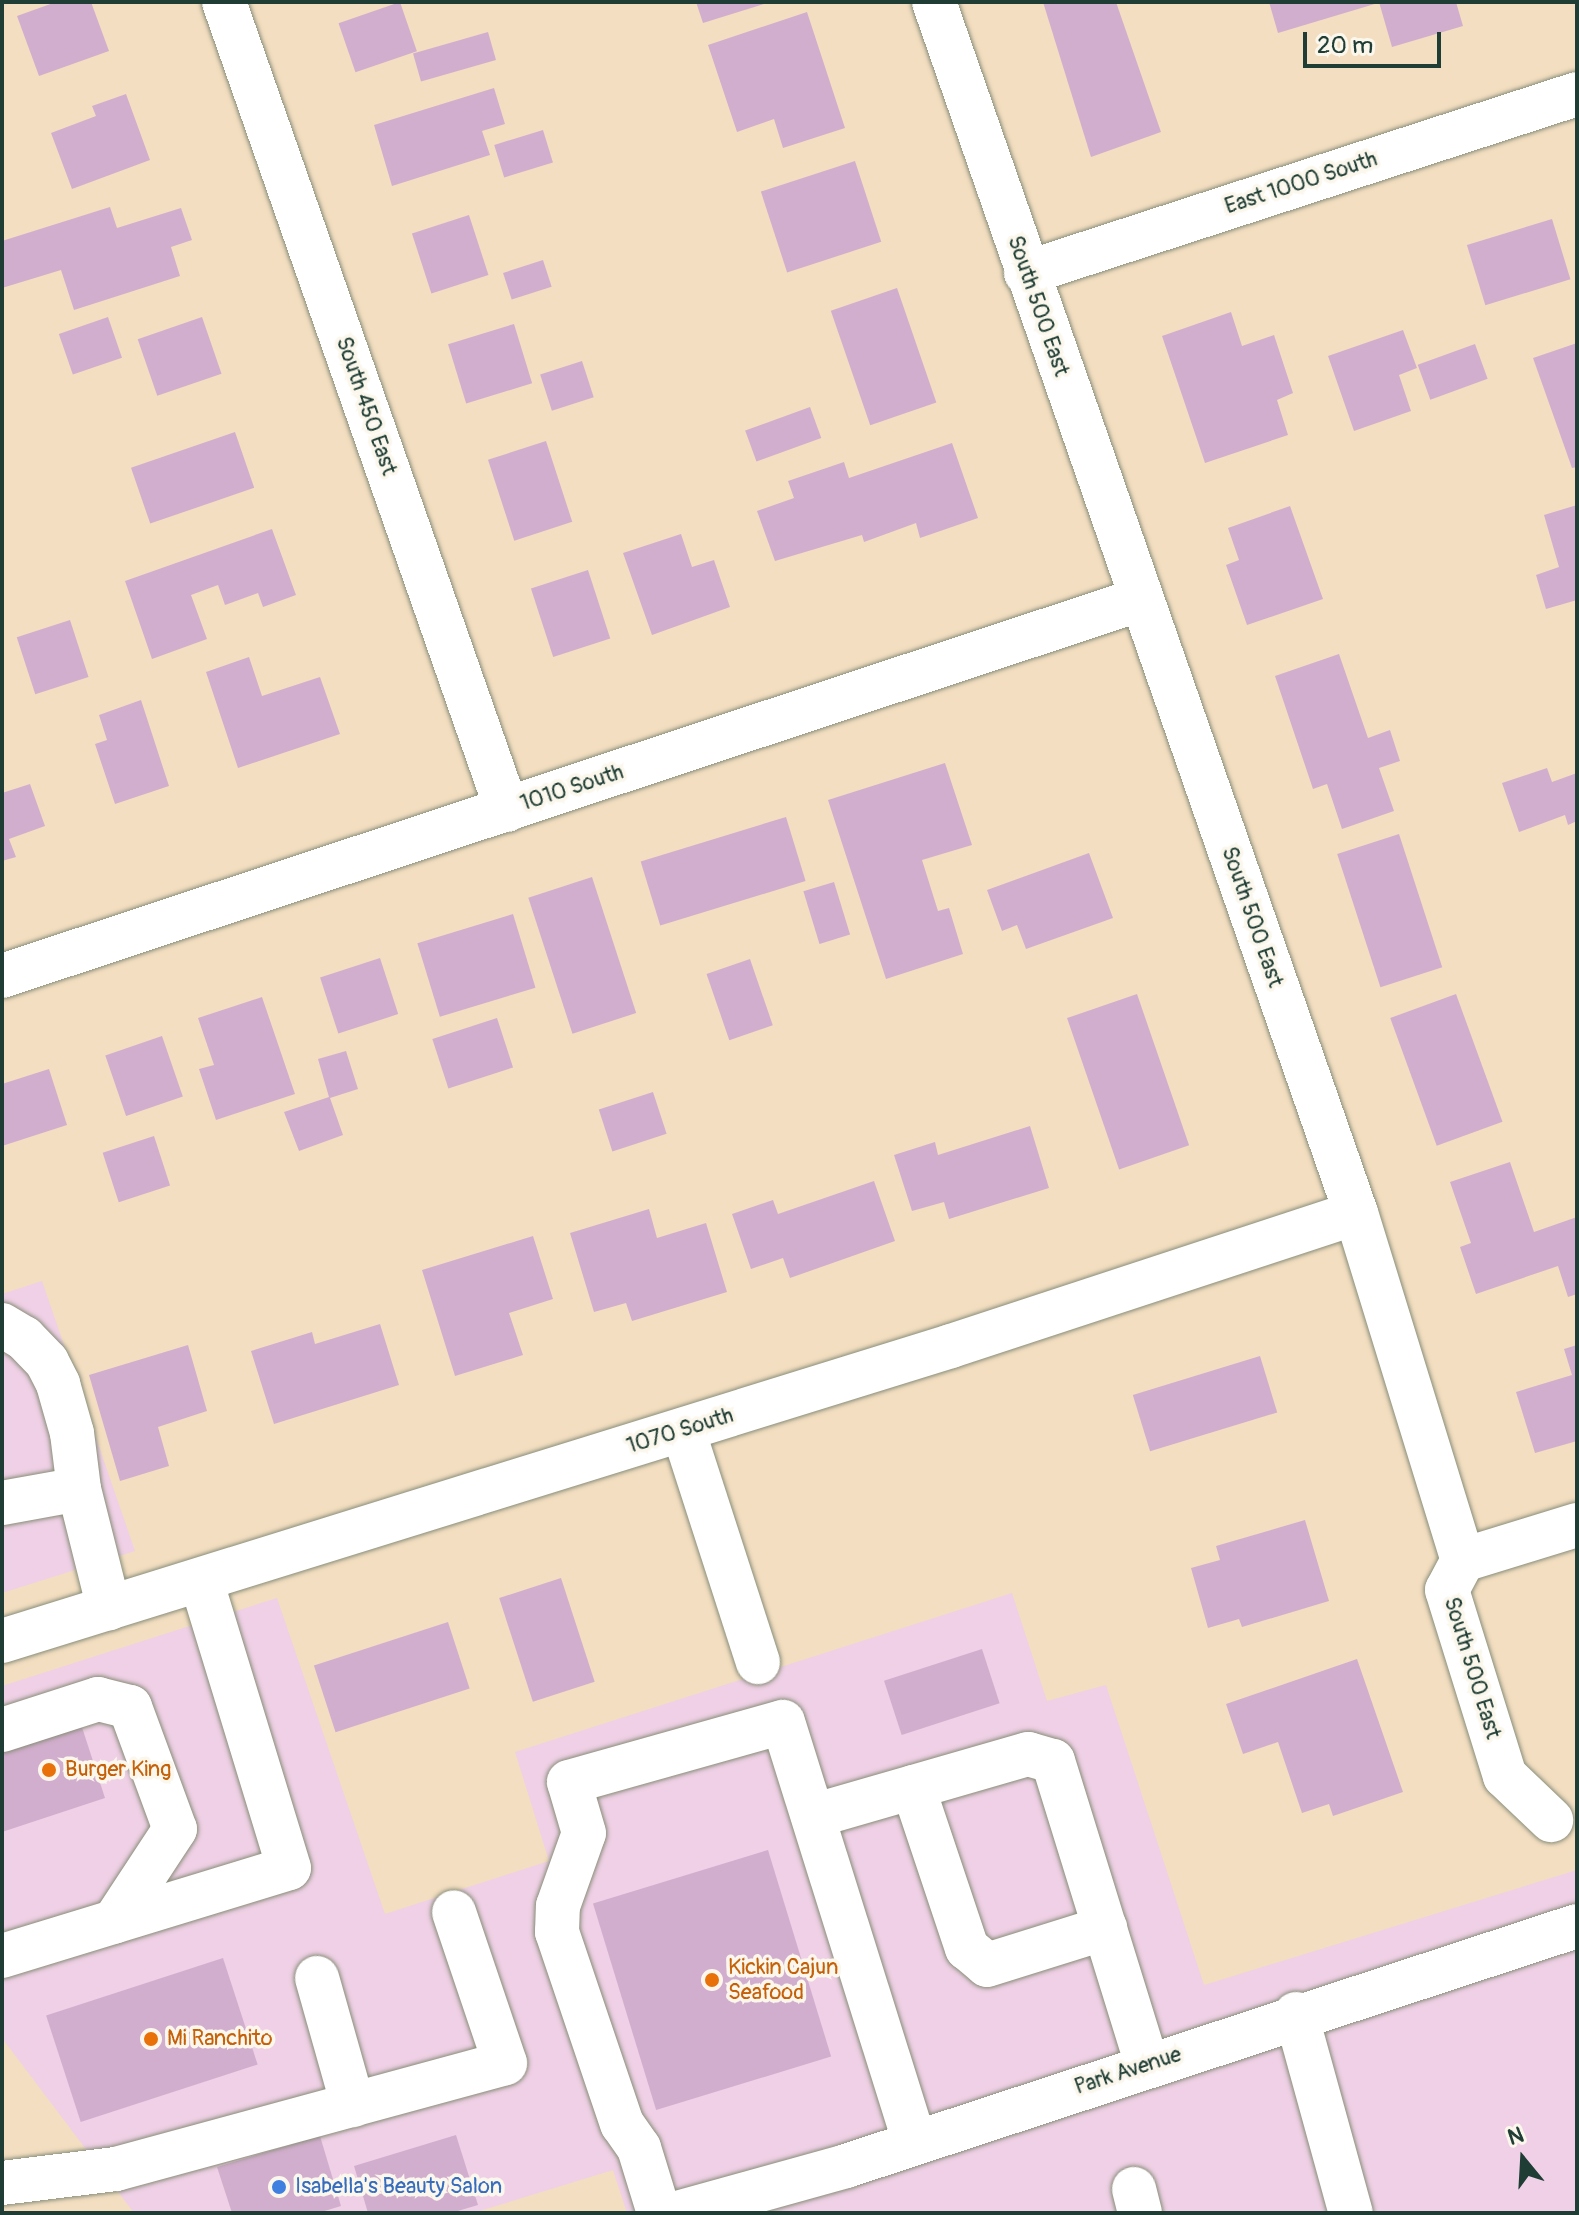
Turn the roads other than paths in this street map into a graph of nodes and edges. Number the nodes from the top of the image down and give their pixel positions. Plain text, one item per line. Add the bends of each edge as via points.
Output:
1 (224, 2) edge
2 (934, 2) edge
3 (1577, 94) edge
4 (1026, 273) junction
5 (1141, 599) junction
6 (507, 810) junction
7 (2, 976) edge
8 (1356, 1213) junction
9 (2, 1325) edge
10 (683, 1430) junction
11 (79, 1489) junction
12 (3, 1498) edge
13 (1577, 1525) edge
14 (1463, 1560) junction
15 (201, 1580) junction
16 (109, 1608) junction
17 (2, 1641) edge
18 (758, 1662) dead end
19 (2, 1730) edge
20 (913, 1787) junction
21 (813, 1816) junction
22 (1551, 1820) dead end
23 (454, 1912) dead end
24 (114, 1922) junction
25 (1577, 1926) edge
26 (1105, 1928) junction
27 (2, 1956) edge
28 (317, 1978) dead end
29 (1296, 2014) junction
30 (1147, 2065) junction
31 (353, 2105) junction
32 (915, 2142) junction
33 (2, 2183) edge
34 (659, 2213) edge
35 (677, 2213) edge
36 (1351, 2213) edge

1 - 6 street, South 450 East
2 - 4 street, South 500 East
3 - 4 street, East 1000 South
4 - 5 street, South 500 East
5 - 6 street, 1010 South
5 - 8 street, South 500 East
6 - 7 street, 1010 South
8 - 10 street, 1070 South
8 - 14 street, South 500 East
9 - 11 street via 24,1338 58,1384 72,1433
10 - 15 street, 1070 South
10 - 18 street
11 - 12 street
11 - 16 street
13 - 14 street
14 - 22 street, South 500 East via 1447,1590 1505,1776
15 - 16 street, 1070 South
15 - 24 street via 289,1868
16 - 17 street, 1070 South
19 - 24 street via 98,1699 130,1707 175,1829
20 - 21 street
20 - 26 street via 967,1948 987,1965
20 - 26 street via 1028,1754 1053,1761
21 - 32 street
21 - 34 street via 783,1722 569,1782 584,1833 558,1906 557,1932 622,2124 639,2148
23 - 31 street via 505,2063
24 - 27 street
25 - 29 street, Park Avenue
26 - 30 street
28 - 31 street
29 - 30 street, Park Avenue
29 - 36 street
30 - 32 street, Park Avenue
31 - 33 street via 116,2169
32 - 35 street, Park Avenue

